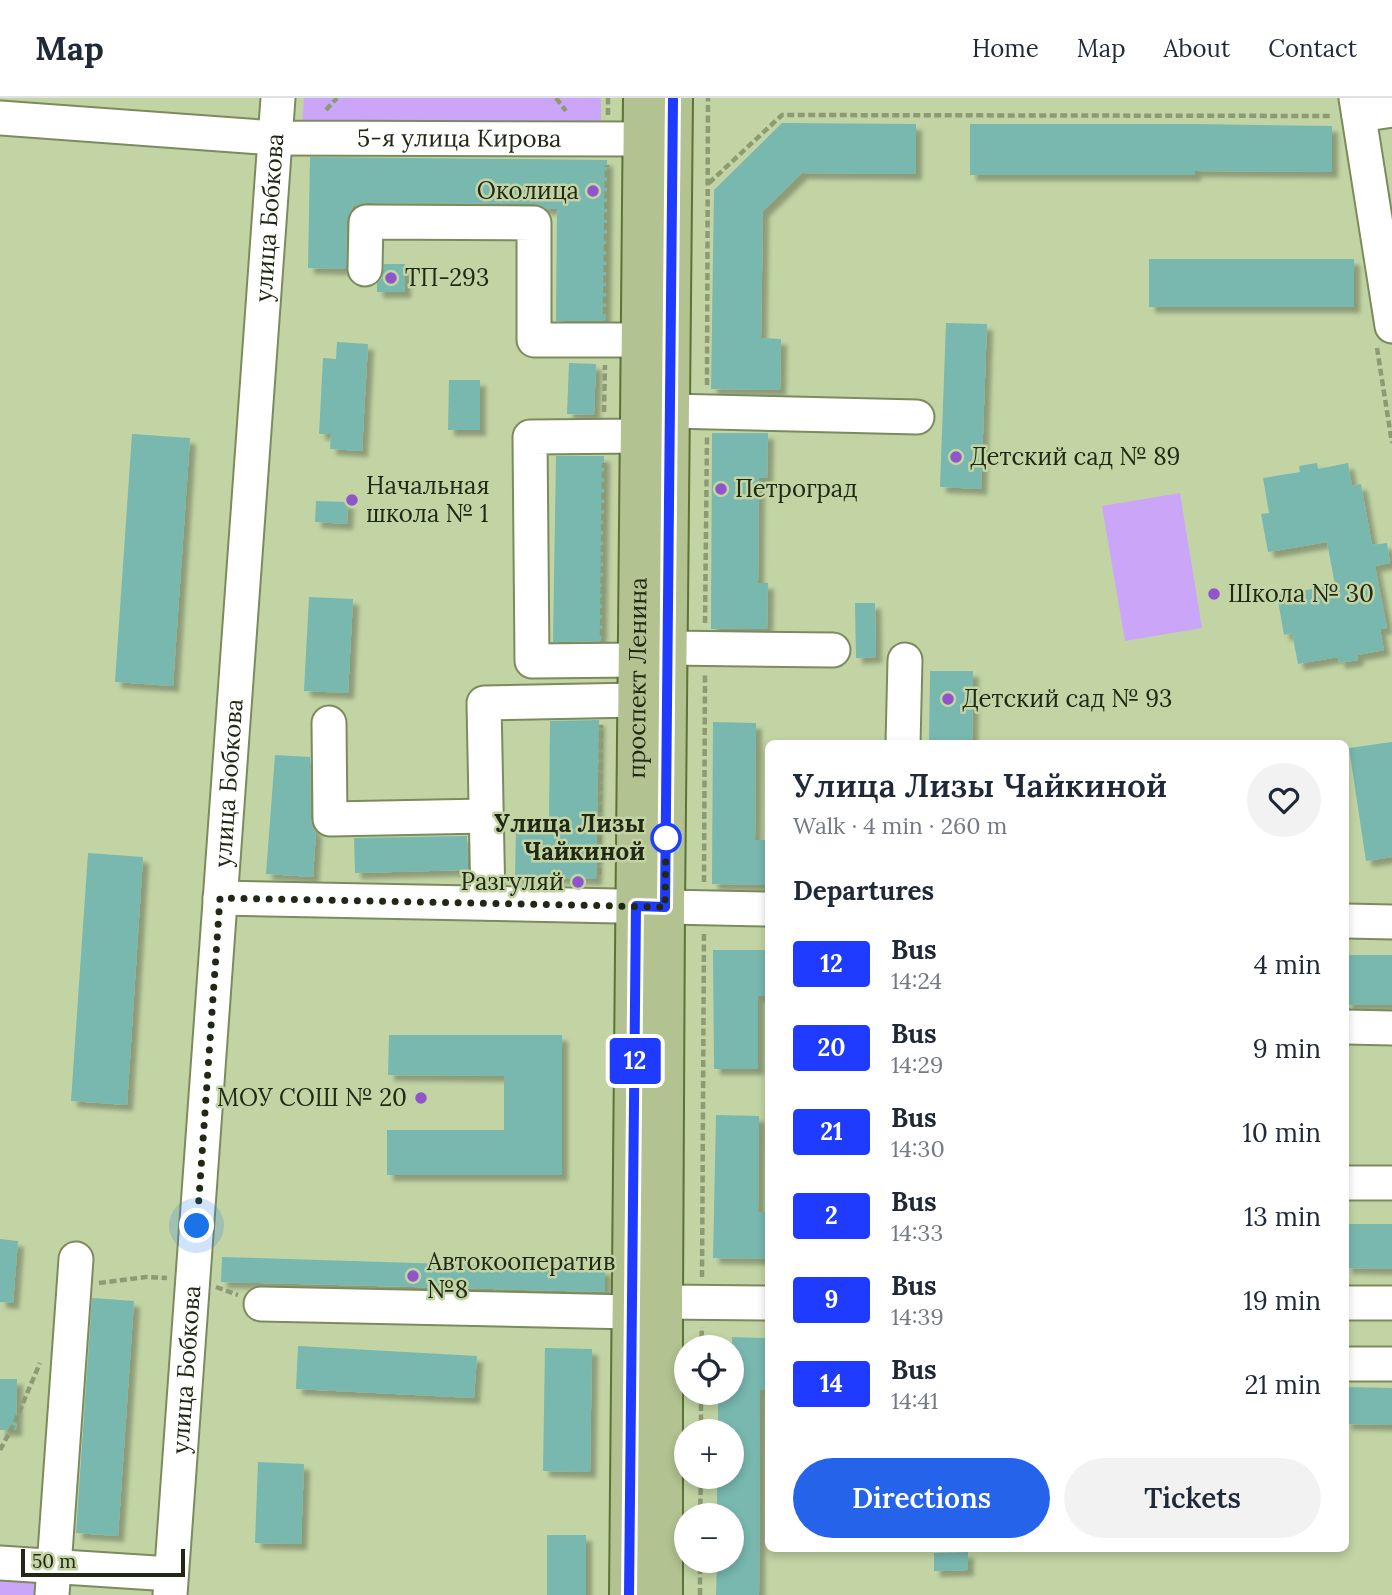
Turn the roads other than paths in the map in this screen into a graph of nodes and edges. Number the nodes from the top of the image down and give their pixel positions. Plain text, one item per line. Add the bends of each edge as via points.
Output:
1 (278, 98) edge
2 (643, 98) edge
3 (673, 98) edge
4 (1352, 109) edge
5 (1392, 110) edge
6 (0, 118) edge
7 (275, 138) junction
8 (625, 139) junction
9 (673, 165) junction
10 (365, 269) dead end
11 (1392, 326) edge
12 (623, 341) junction
13 (688, 411) junction
14 (917, 416) dead end
15 (622, 436) junction
16 (833, 650) dead end
17 (653, 654) junction
18 (905, 660) dead end
19 (620, 700) junction
20 (329, 723) dead end
21 (903, 740) edge
22 (486, 817) junction
23 (220, 898) junction
24 (488, 903) junction
25 (650, 907) junction
26 (765, 909) edge
27 (1349, 920) edge
28 (1392, 922) edge
29 (1349, 1027) edge
30 (1392, 1028) edge
31 (1349, 1182) edge
32 (1392, 1183) edge
33 (76, 1259) dead end
34 (642, 1299) junction
35 (765, 1303) edge
36 (1349, 1303) edge
37 (1392, 1303) edge
38 (261, 1304) dead end
39 (1349, 1364) edge
40 (1392, 1364) edge
41 (0, 1563) edge
42 (53, 1580) edge
43 (171, 1585) edge
44 (629, 1595) edge
45 (663, 1595) edge

1 - 7 street, улица Бобкова
2 - 8 main road, проспект Ленина
3 - 9 main road, проспект Ленина
4 - 5 street
4 - 11 street
6 - 7 street, 5-я улица Кирова
7 - 8 street, 5-я улица Кирова
7 - 23 street, улица Бобкова
8 - 9 main road via 660,145
8 - 12 main road, проспект Ленина
9 - 13 main road, проспект Ленина
10 - 12 street via 366,222 534,223 534,340
12 - 15 main road, проспект Ленина
13 - 14 street
13 - 17 main road, проспект Ленина
15 - 17 main road, проспект Ленина
15 - 17 street via 530,437 532,661
16 - 17 street
17 - 19 main road, проспект Ленина
17 - 25 main road, проспект Ленина
18 - 21 street
19 - 22 street via 484,703
19 - 25 main road, проспект Ленина
20 - 22 street via 330,819
22 - 24 street
23 - 24 street
23 - 43 street, улица Бобкова
24 - 25 street
25 - 26 street
25 - 34 main road, проспект Ленина
27 - 28 street
29 - 30 street
31 - 32 street
33 - 42 street
34 - 35 street
34 - 38 street
34 - 44 main road, проспект Ленина
34 - 45 main road, проспект Ленина
36 - 37 street
39 - 40 street
41 - 42 street
42 - 43 street

